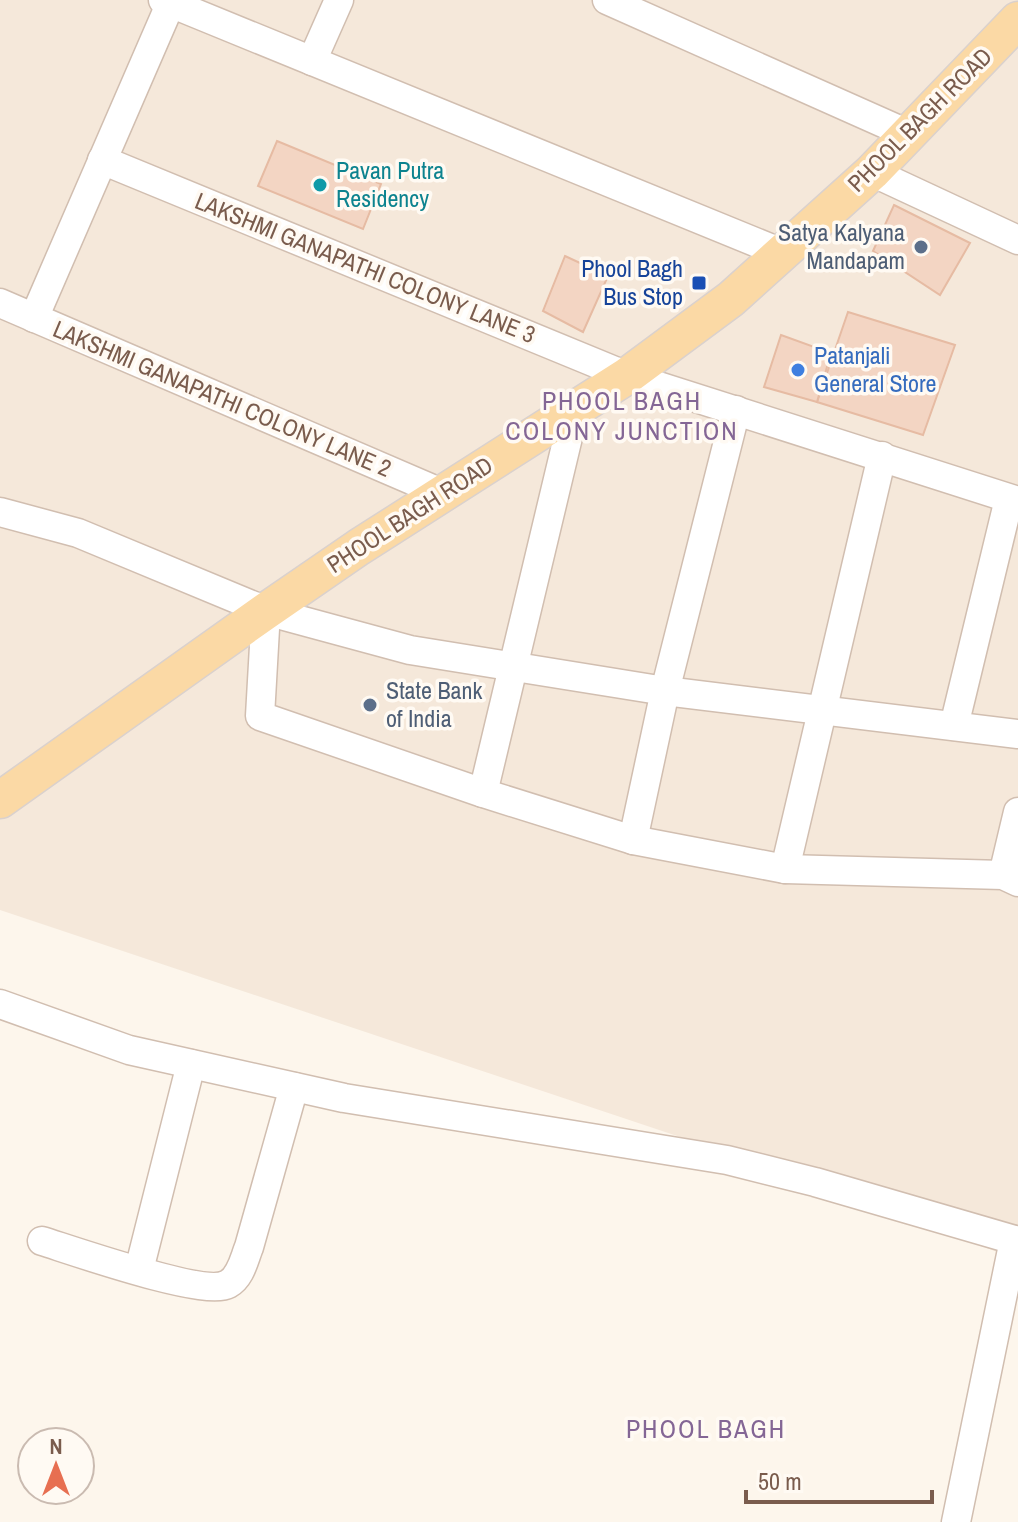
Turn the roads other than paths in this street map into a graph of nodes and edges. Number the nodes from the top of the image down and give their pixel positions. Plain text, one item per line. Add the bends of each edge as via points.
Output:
1 (339, 0) edge
2 (607, 0) edge
3 (168, 1) edge
4 (1018, 20) edge
5 (312, 61) junction
6 (908, 134) junction
7 (102, 160) junction
8 (872, 172) junction
9 (1018, 240) edge
10 (782, 253) junction
11 (0, 303) edge
12 (34, 318) junction
13 (627, 376) junction
14 (575, 408) junction
15 (736, 410) junction
16 (882, 456) junction
17 (444, 494) junction
18 (1014, 500) edge
19 (0, 512) edge
20 (266, 611) junction
21 (513, 666) junction
22 (665, 691) junction
23 (823, 710) junction
24 (954, 726) junction
25 (1018, 734) edge
26 (483, 793) junction
27 (0, 800) edge
28 (1018, 812) edge
29 (633, 840) junction
30 (785, 869) junction
31 (1010, 878) edge
32 (0, 1004) edge
33 (191, 1064) junction
34 (294, 1087) junction
35 (1016, 1240) edge
36 (42, 1241) dead end
37 (139, 1270) junction
38 (956, 1522) edge

1 - 5 street
2 - 6 street
3 - 5 street
3 - 7 street
4 - 6 main road, PHOOL BAGH ROAD
5 - 10 street
6 - 8 main road, PHOOL BAGH ROAD
7 - 12 street
7 - 13 street, LAKSHMI GANAPATHI COLONY LANE 3
8 - 9 street
8 - 10 main road, PHOOL BAGH ROAD
10 - 13 main road, PHOOL BAGH ROAD via 731,299
11 - 12 street, LAKSHMI GANAPATHI COLONY LANE 2
12 - 17 street, LAKSHMI GANAPATHI COLONY LANE 2
13 - 14 main road, PHOOL BAGH ROAD
13 - 15 street, LAKSHMI GANAPATHI COLONY LANE 3
14 - 17 main road, PHOOL BAGH ROAD
14 - 21 street
15 - 16 street, LAKSHMI GANAPATHI COLONY LANE 3
15 - 22 street
16 - 18 street, LAKSHMI GANAPATHI COLONY LANE 3
16 - 23 street
17 - 20 main road, PHOOL BAGH ROAD
18 - 24 street
19 - 20 street via 78,533
20 - 21 street via 410,650
20 - 26 street via 260,716
20 - 27 main road, PHOOL BAGH ROAD
21 - 22 street
21 - 26 street
22 - 23 street
22 - 29 street
23 - 24 street
23 - 30 street
24 - 25 street
26 - 29 street
28 - 31 street
29 - 30 street
30 - 31 street
32 - 33 street via 129,1050
33 - 34 street
33 - 37 street
34 - 35 street via 727,1160
34 - 37 street via 239,1272 230,1284 214,1289
35 - 38 street
36 - 37 street

